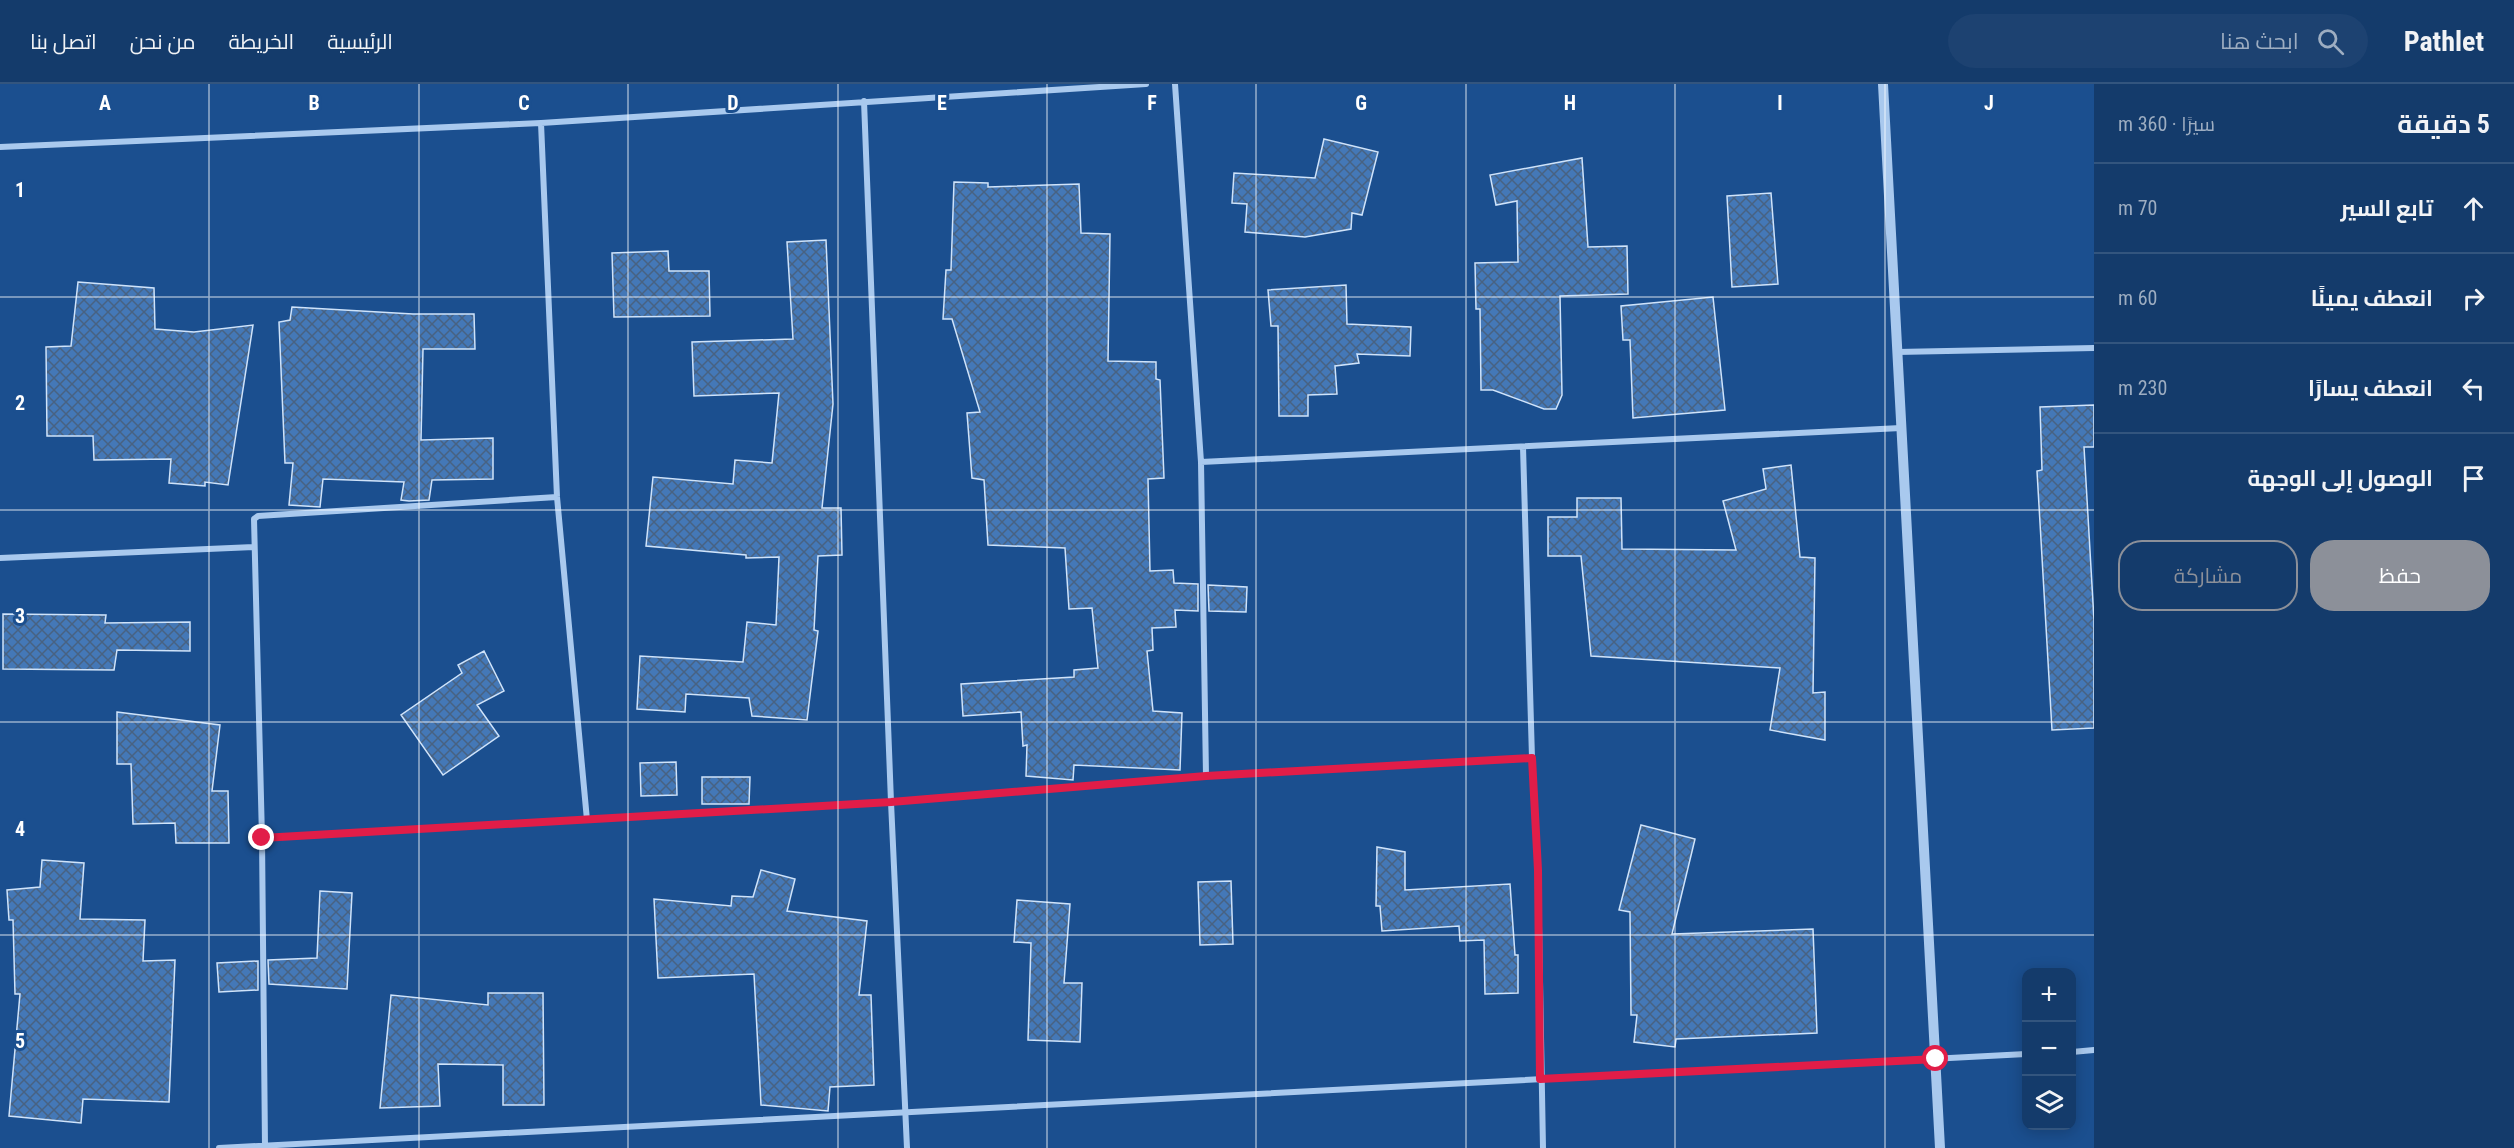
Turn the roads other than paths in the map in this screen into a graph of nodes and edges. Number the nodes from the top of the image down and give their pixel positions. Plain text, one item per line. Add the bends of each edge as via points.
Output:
1 (1146, 84) edge
2 (1175, 84) edge
3 (1883, 84) edge
4 (864, 101) junction
5 (541, 123) junction
6 (0, 147) edge
7 (2094, 348) edge
8 (1898, 352) junction
9 (1901, 428) junction
10 (1523, 447) junction
11 (1201, 462) junction
12 (557, 497) junction
13 (255, 548) junction
14 (0, 558) edge
15 (1532, 758) junction
16 (1206, 776) junction
17 (891, 802) junction
18 (587, 820) junction
19 (262, 838) junction
20 (2094, 1050) edge
21 (2076, 1052) edge
22 (2022, 1054) edge
23 (1936, 1059) junction
24 (1540, 1079) junction
25 (906, 1112) junction
26 (265, 1147) edge
27 (219, 1148) edge
28 (908, 1148) edge
29 (1542, 1148) edge
30 (1940, 1148) edge

1 - 4 street
2 - 11 street
3 - 8 street
4 - 5 street
4 - 17 street
5 - 6 street
5 - 12 street
7 - 8 street
8 - 9 street
9 - 10 street
9 - 23 street
10 - 11 street
10 - 15 street
11 - 16 street
12 - 13 street via 258,516 253,522
12 - 18 street
13 - 14 street
13 - 19 street
15 - 16 street
15 - 24 street via 1538,870
16 - 17 street
17 - 18 street
17 - 25 street
18 - 19 street
19 - 26 street
20 - 21 street
22 - 23 street
23 - 24 street
23 - 30 street
24 - 25 street
24 - 29 street
25 - 26 street
25 - 28 street
26 - 27 street

